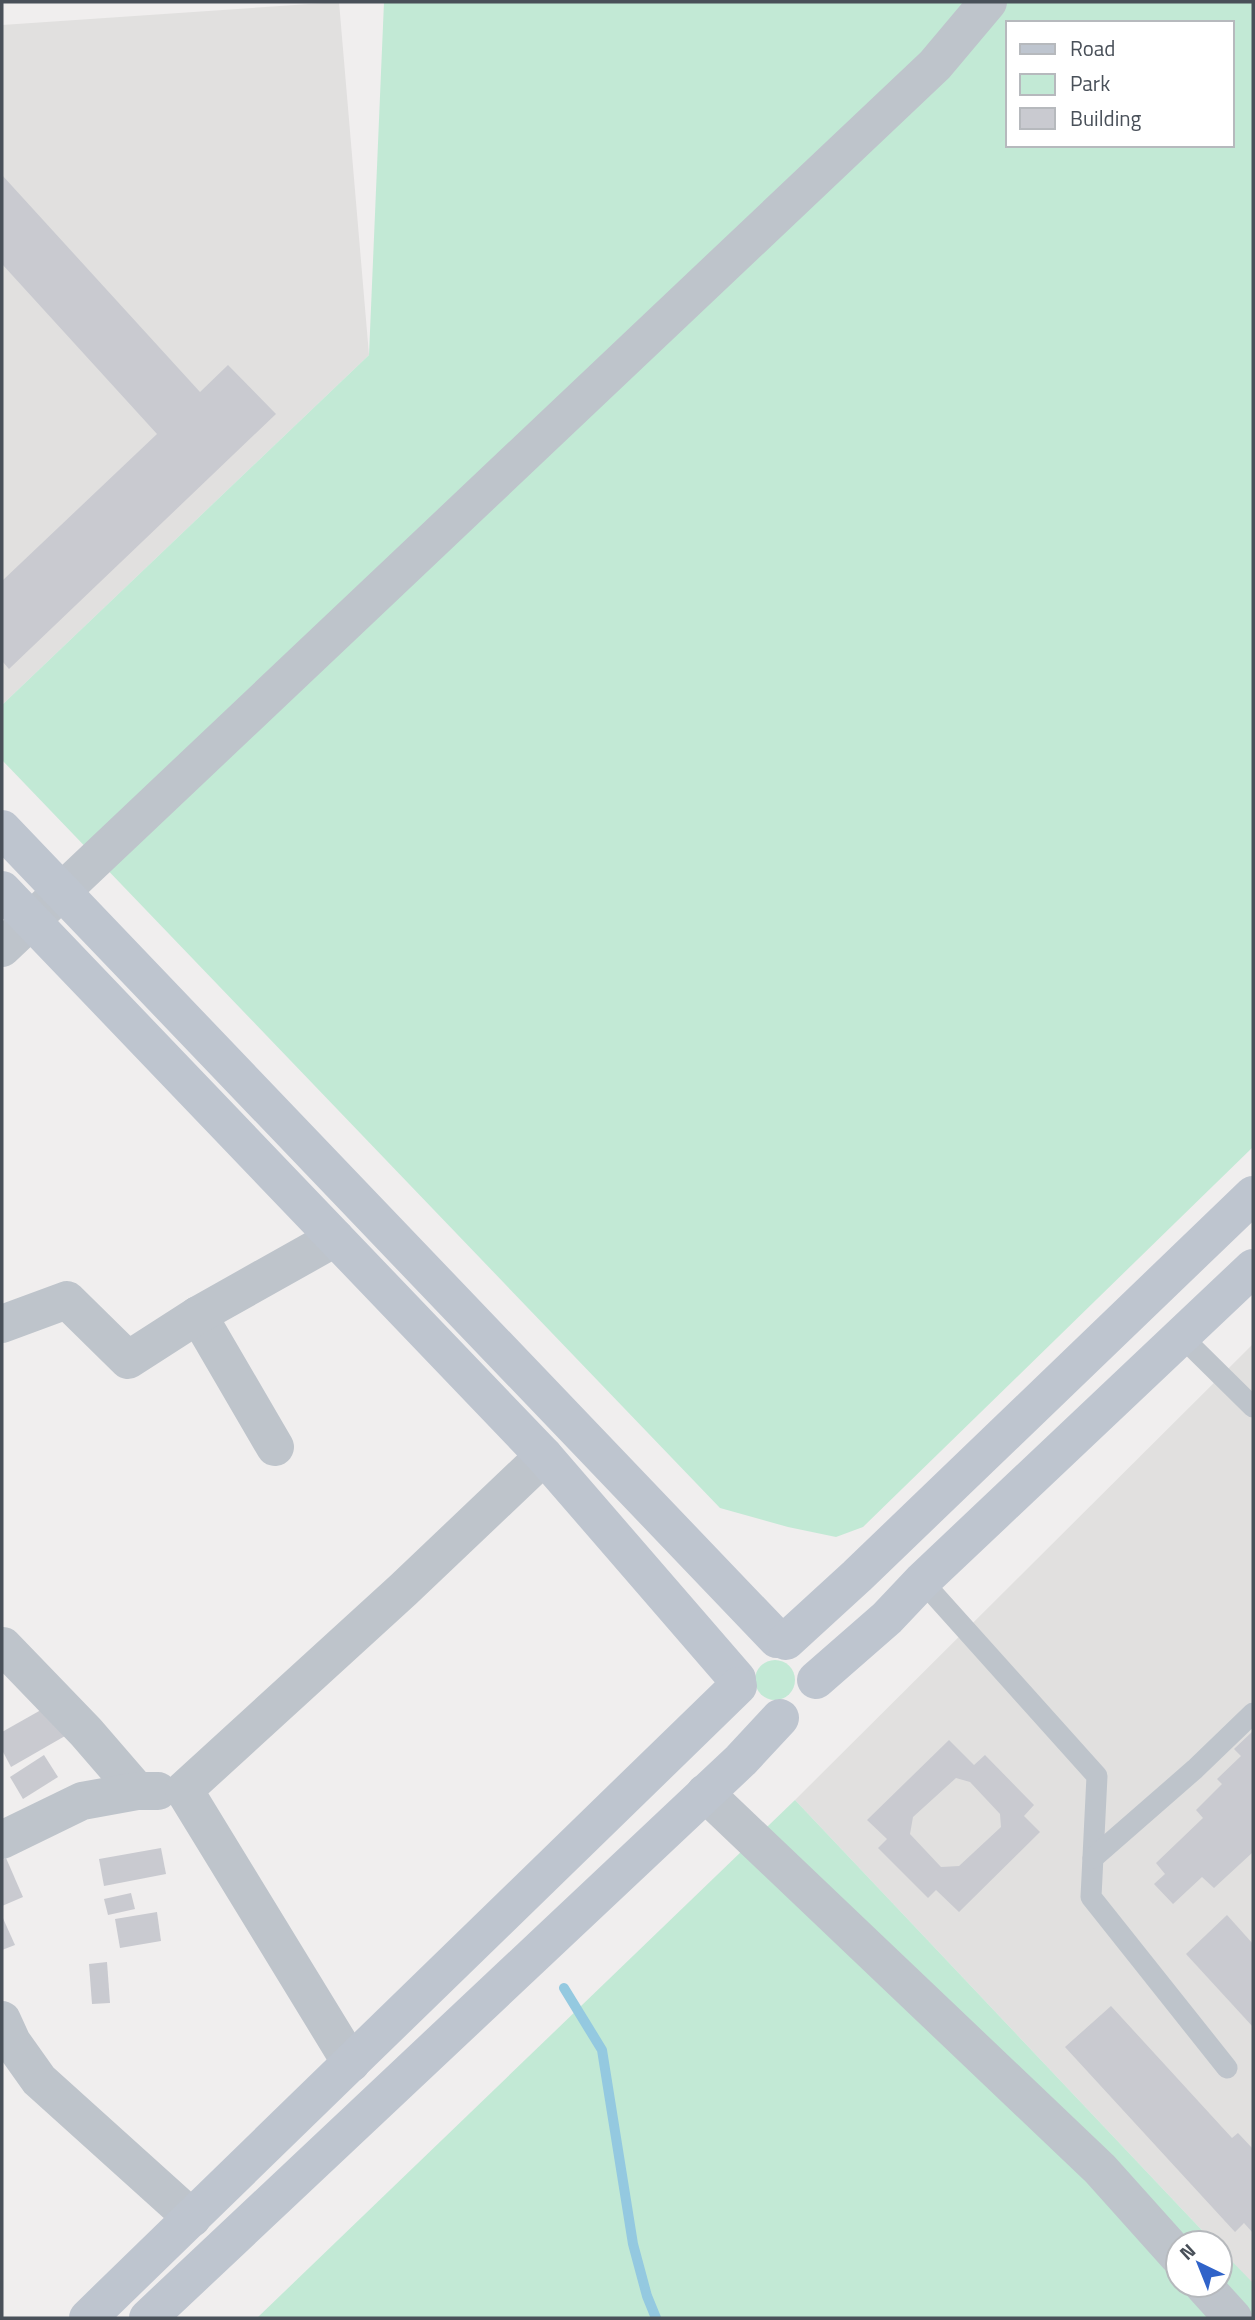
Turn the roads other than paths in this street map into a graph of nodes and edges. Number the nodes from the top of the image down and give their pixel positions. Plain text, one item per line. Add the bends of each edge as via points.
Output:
1 (988, 2) edge
2 (2, 829) edge
3 (2, 890) edge
4 (60, 890) junction
5 (30, 920) junction
6 (2, 947) edge
7 (1253, 1195) edge
8 (335, 1238) junction
9 (1248, 1283) edge
10 (198, 1315) junction
11 (2, 1324) edge
12 (1181, 1336) junction
13 (1253, 1407) edge
14 (275, 1447) dead end
15 (544, 1456) junction
16 (922, 1581) junction
17 (781, 1640) junction
18 (4, 1646) edge
19 (816, 1679) junction
20 (737, 1682) junction
21 (1253, 1713) edge
22 (780, 1718) junction
23 (184, 1790) junction
24 (137, 1791) junction
25 (705, 1793) junction
26 (2, 1840) edge
27 (1093, 1858) junction
28 (2, 2020) edge
29 (351, 2063) junction
30 (1227, 2068) dead end
31 (192, 2218) junction
32 (1164, 2240) edge
33 (1216, 2299) edge
34 (88, 2318) edge
35 (148, 2318) edge
36 (1233, 2318) edge

1 - 4 street via 935,65
2 - 4 main road
3 - 5 main road
4 - 5 street
4 - 17 main road
5 - 6 street
5 - 8 main road
7 - 17 main road via 867,1566
8 - 10 street
8 - 15 main road
9 - 12 main road
10 - 11 street via 128,1360 67,1300
10 - 14 street
12 - 13 lane
12 - 16 main road
15 - 20 main road
15 - 23 street
16 - 19 main road
16 - 27 lane via 1097,1776
17 - 19 main road via 805,1651
17 - 20 main road via 762,1642 749,1650 740,1663
18 - 24 street
19 - 22 main road via 804,1708
20 - 22 main road via 748,1707 760,1715
20 - 29 main road
21 - 27 lane
22 - 25 main road
23 - 24 street
23 - 29 street
24 - 26 street via 82,1801
25 - 32 street via 1100,2169
25 - 35 main road
27 - 30 lane via 1091,1897
28 - 31 street via 39,2080
29 - 31 main road
31 - 34 main road
33 - 36 street

